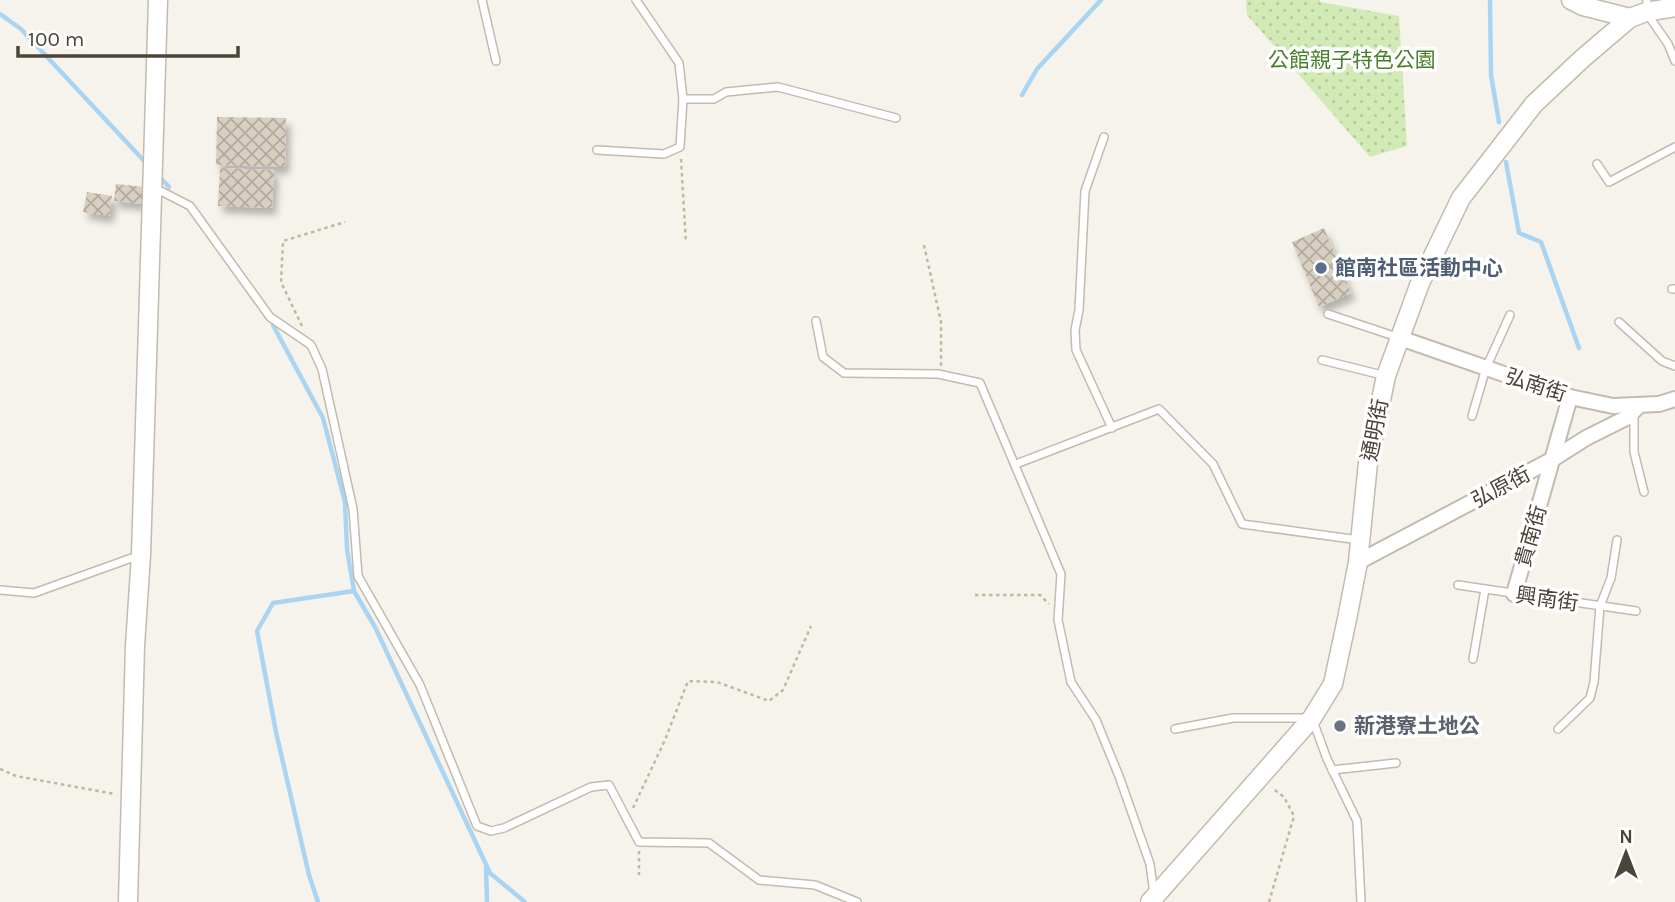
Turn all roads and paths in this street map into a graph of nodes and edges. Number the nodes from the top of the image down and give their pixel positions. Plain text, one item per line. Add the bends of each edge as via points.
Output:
1 (158, 0) edge
2 (482, 0) edge
3 (636, 0) edge
4 (1571, 0) edge
5 (1675, 7) edge
6 (1641, 10) edge
7 (496, 61) dead end
8 (1675, 61) edge
9 (683, 99) junction
10 (896, 118) dead end
11 (1104, 137) dead end
12 (680, 147) junction
13 (1675, 147) edge
14 (597, 150) dead end
15 (1597, 164) dead end
16 (151, 186) junction
17 (345, 222) dead end
18 (686, 243) dead end
19 (924, 245) dead end
20 (1328, 314) dead end
21 (1510, 315) dead end
22 (816, 320) dead end
23 (1619, 322) dead end
24 (1400, 338) junction
25 (312, 345) junction
26 (1322, 360) dead end
27 (1675, 366) edge
28 (1486, 368) junction
29 (941, 375) junction
30 (1386, 376) junction
31 (1570, 397) junction
32 (1675, 399) edge
33 (1637, 408) junction
34 (1472, 416) dead end
35 (1112, 428) junction
36 (1553, 459) junction
37 (1016, 464) junction
38 (1644, 492) dead end
39 (1360, 540) junction
40 (1617, 540) dead end
41 (141, 555) junction
42 (1358, 562) junction
43 (1458, 585) dead end
44 (1485, 589) junction
45 (0, 590) edge
46 (1514, 594) junction
47 (975, 595) dead end
48 (1600, 606) junction
49 (1636, 611) dead end
50 (1058, 616) junction
51 (811, 626) dead end
52 (1473, 659) dead end
53 (1312, 718) junction
54 (1175, 729) dead end
55 (1558, 729) dead end
56 (1396, 763) dead end
57 (0, 769) edge
58 (1332, 770) junction
59 (1260, 778) junction
60 (132, 797) junction
61 (627, 820) junction
62 (639, 842) junction
63 (639, 876) dead end
64 (1153, 901) edge
65 (128, 902) edge
66 (857, 902) edge
67 (1269, 902) edge
68 (1361, 902) edge

1 - 16 street
2 - 7 lane
3 - 9 lane via 679,63
4 - 6 street via 1583,6
5 - 6 street
6 - 8 lane via 1668,44
6 - 24 street, 通明街 via 1534,104 1461,198 1420,283
9 - 10 lane via 713,99 726,92 778,87
9 - 12 lane
11 - 35 lane via 1085,191 1075,330 1076,350
12 - 14 lane via 663,154
12 - 18 path
13 - 15 lane via 1609,182
16 - 25 lane via 190,206 270,317
16 - 41 street
17 - 25 path via 283,241 281,282
19 - 29 path via 941,322
20 - 24 lane
21 - 28 lane
22 - 29 lane via 823,357 844,373
23 - 27 lane via 1662,361
24 - 28 street, 弘南街
24 - 30 street, 通明街
25 - 61 lane via 322,369 353,509 358,576 420,685 477,826 491,831 503,828 591,787 609,785
26 - 30 lane
28 - 31 street, 弘南街
28 - 34 lane
29 - 37 lane via 980,383
30 - 39 street, 通明街 via 1368,463
31 - 33 street, 弘南街
31 - 36 street, 貴南街
32 - 33 street, 弘南街
33 - 36 street, 弘原街
33 - 38 lane via 1634,452
35 - 37 lane
35 - 39 lane via 1159,409 1213,464 1242,524
36 - 42 street, 弘原街
36 - 46 street, 貴南街
37 - 50 lane via 1060,574
39 - 42 street, 通明街
40 - 48 lane via 1611,578
41 - 45 lane via 34,593
41 - 60 street
42 - 53 street, 通明街 via 1333,684
43 - 44 lane, 興南街
44 - 46 lane, 興南街
44 - 52 lane
46 - 48 lane, 興南街
47 - 50 path via 1040,595
48 - 49 lane, 興南街
48 - 55 lane via 1590,698
50 - 64 lane via 1071,682 1096,720 1150,864
51 - 61 path via 783,690 769,701 717,682 688,681
53 - 54 lane via 1233,718
53 - 58 lane
53 - 59 street, 通明街
56 - 58 lane
57 - 60 path via 16,776
58 - 68 lane via 1357,821
59 - 64 street, 通明街
59 - 67 path via 1284,797 1294,816
60 - 65 street
61 - 62 lane
62 - 63 path
62 - 66 lane via 709,843 759,880 815,886

